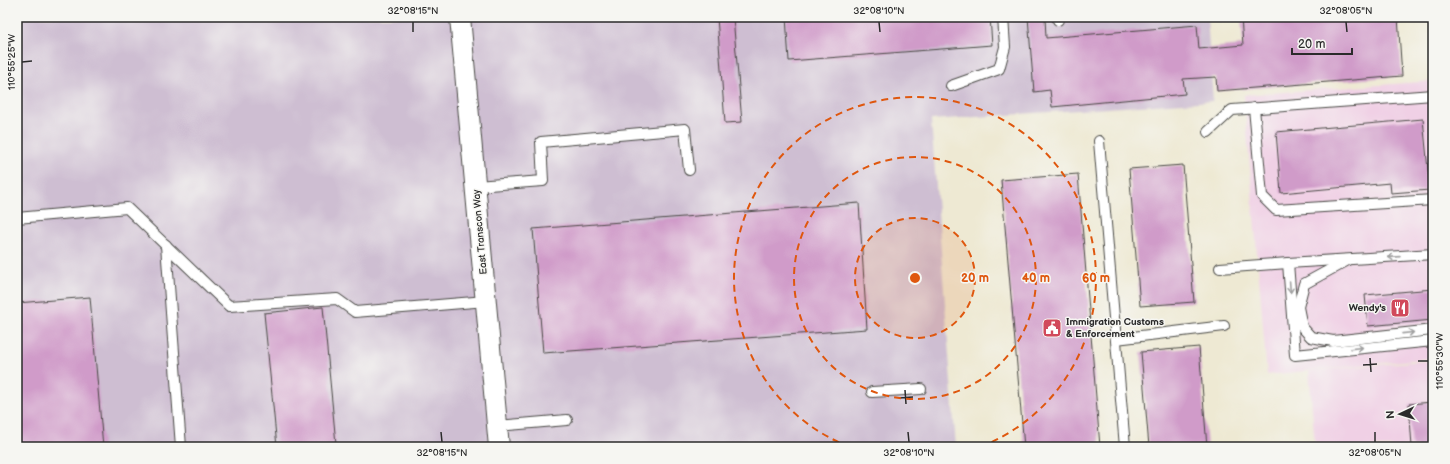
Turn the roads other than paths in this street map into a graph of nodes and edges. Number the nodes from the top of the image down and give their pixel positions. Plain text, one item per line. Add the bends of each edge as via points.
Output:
1 (460, 17) edge
2 (1003, 17) edge
3 (951, 86) dead end
4 (1433, 95) edge
5 (1254, 108) junction
6 (1208, 132) dead end
7 (1099, 141) dead end
8 (689, 170) dead end
9 (476, 186) junction
10 (1433, 200) edge
11 (17, 218) edge
12 (166, 245) junction
13 (1433, 254) edge
14 (1350, 259) junction
15 (1288, 263) junction
16 (1220, 268) dead end
17 (486, 301) junction
18 (1224, 326) dead end
19 (1433, 330) edge
20 (1116, 339) junction
21 (1433, 341) edge
22 (920, 389) dead end
23 (872, 392) dead end
24 (567, 420) dead end
25 (497, 426) junction
26 (181, 447) edge
27 (499, 447) edge
28 (1125, 447) edge

1 - 9 street, East Transcon Way
2 - 3 lane via 1006,47 999,68
4 - 5 lane
5 - 6 lane via 1232,110
5 - 10 lane via 1262,196 1276,210
7 - 20 lane
8 - 9 lane via 685,129 541,142 543,181
9 - 17 street, East Transcon Way
11 - 12 lane via 128,208
12 - 17 lane via 229,306 336,299 355,312
12 - 26 lane
13 -> 14 lane
14 - 15 lane
14 -> 19 lane via 1304,284 1298,307 1302,327 1311,337 1333,341
15 - 16 lane
15 -> 21 lane via 1295,355
17 - 25 street, East Transcon Way
18 - 20 lane
20 - 28 lane
22 - 23 lane
24 - 25 lane
25 - 27 street, East Transcon Way

